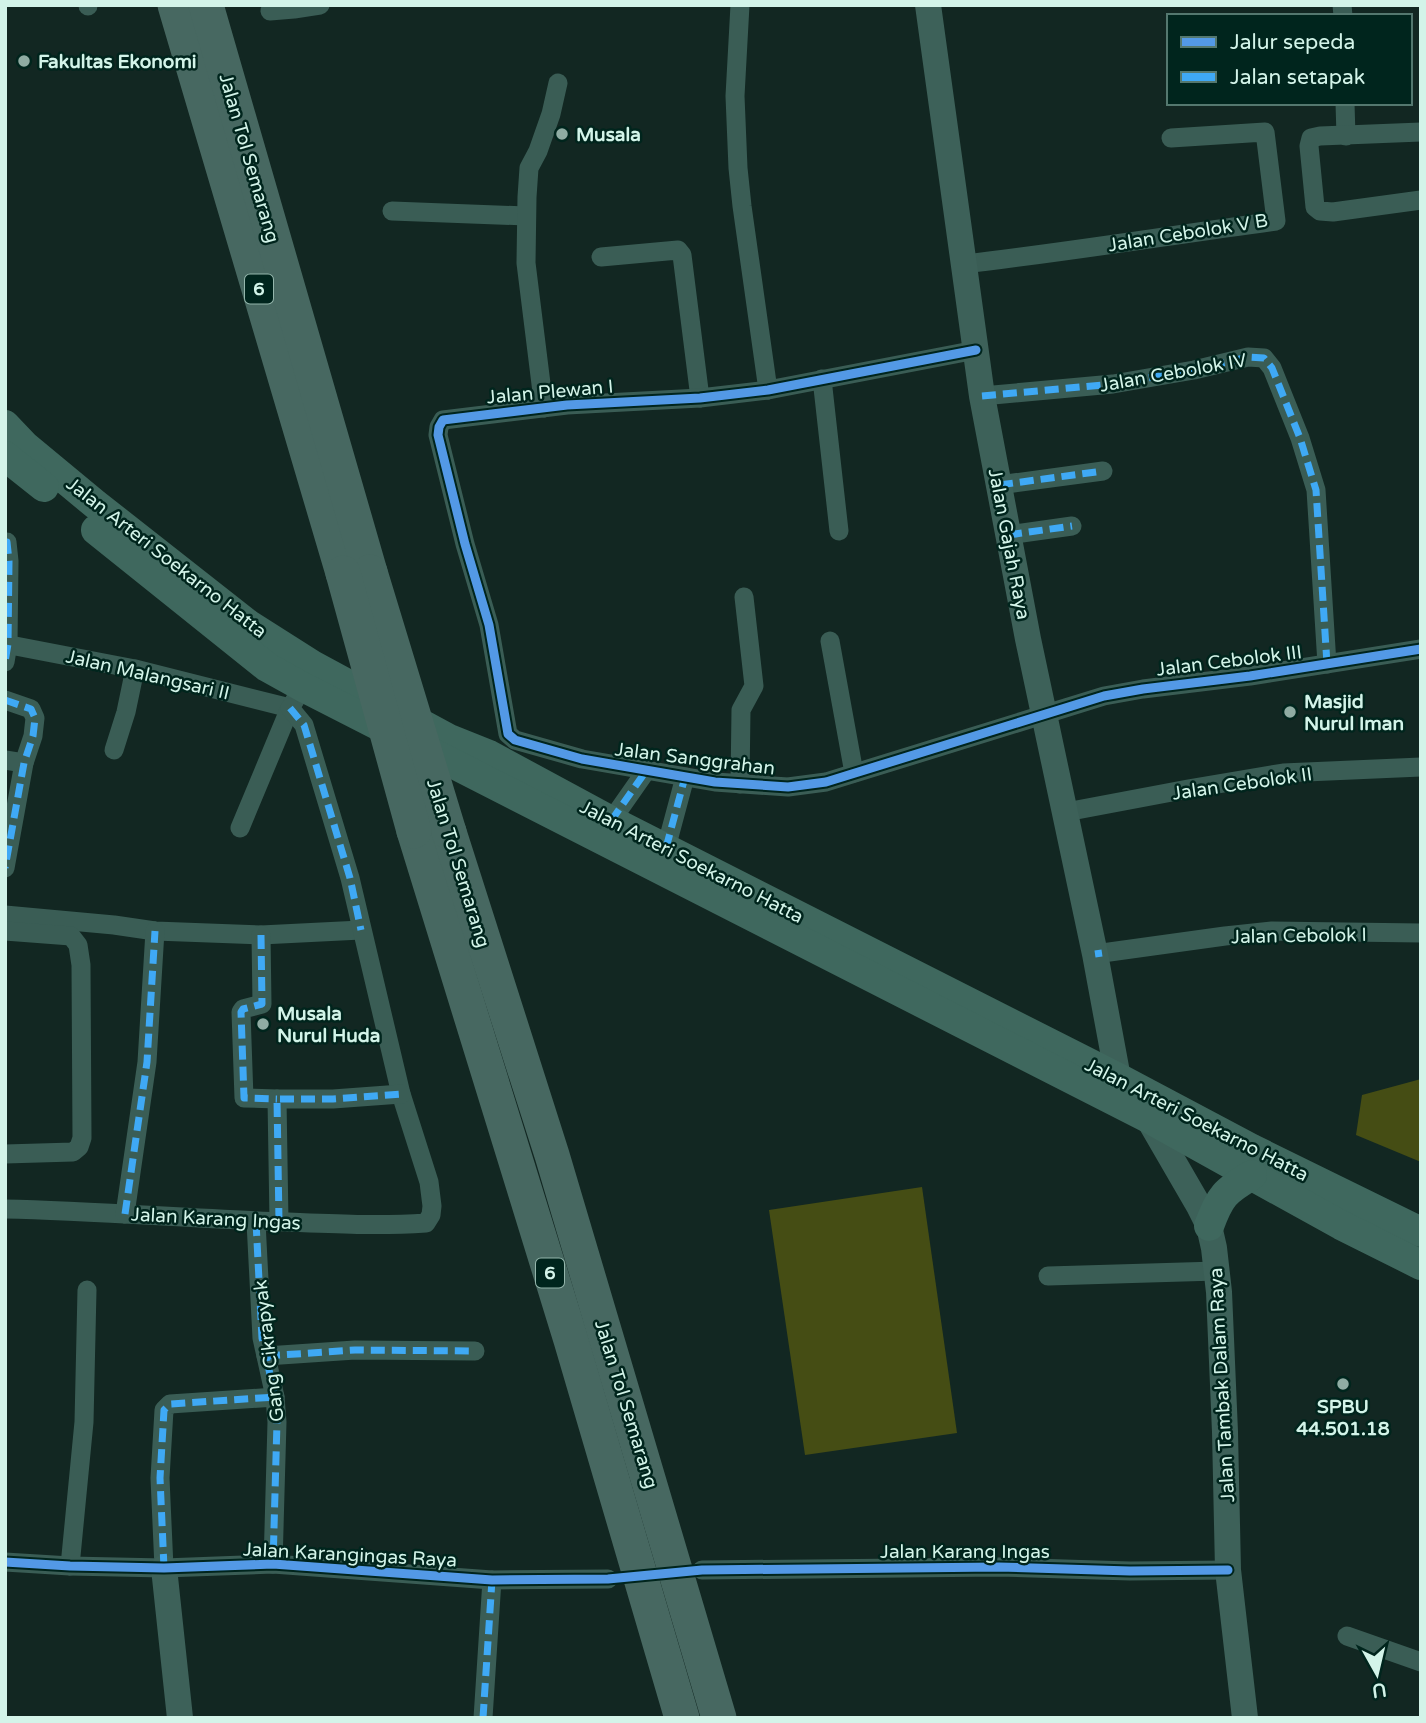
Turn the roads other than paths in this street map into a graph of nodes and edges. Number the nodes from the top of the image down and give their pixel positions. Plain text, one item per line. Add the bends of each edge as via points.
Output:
1 (175, 5) edge
2 (206, 5) edge
3 (320, 5) edge
4 (740, 5) edge
5 (928, 5) edge
6 (270, 11) dead end
7 (558, 83) dead end
8 (1345, 105) edge
9 (1421, 132) edge
10 (1346, 136) junction
11 (1171, 138) dead end
12 (1421, 200) edge
13 (392, 211) dead end
14 (526, 216) junction
15 (601, 257) dead end
16 (964, 264) junction
17 (976, 350) junction
18 (822, 379) junction
19 (768, 390) junction
20 (982, 396) junction
21 (700, 398) junction
22 (544, 408) junction
23 (5, 425) edge
24 (5, 456) edge
25 (1104, 471) dead end
26 (999, 485) junction
27 (1072, 526) dead end
28 (839, 531) dead end
29 (1008, 535) junction
30 (5, 541) edge
31 (356, 573) junction
32 (744, 597) dead end
33 (830, 641) dead end
34 (1421, 649) edge
35 (6, 650) edge
36 (1327, 664) junction
37 (135, 669) junction
38 (296, 697) junction
39 (5, 699) edge
40 (1044, 716) junction
41 (507, 731) joint
42 (114, 750) dead end
43 (15, 762) edge
44 (1421, 767) edge
45 (646, 771) junction
46 (854, 774) junction
47 (685, 777) junction
48 (740, 784) junction
49 (1066, 813) junction
50 (611, 821) junction
51 (240, 828) dead end
52 (666, 848) junction
53 (5, 868) edge
54 (5, 915) edge
55 (5, 930) edge
56 (362, 930) junction
57 (155, 931) junction
58 (1421, 933) edge
59 (261, 935) junction
60 (1095, 954) junction
61 (1118, 1078) junction
62 (401, 1094) junction
63 (277, 1099) junction
64 (1148, 1118) junction
65 (5, 1154) edge
66 (1252, 1175) junction
67 (5, 1209) edge
68 (125, 1214) junction
69 (256, 1222) junction
70 (279, 1222) junction
71 (1209, 1226) junction
72 (1421, 1232) edge
73 (1421, 1265) edge
74 (1217, 1270) junction
75 (1048, 1276) dead end
76 (87, 1290) dead end
77 (475, 1351) dead end
78 (266, 1356) junction
79 (275, 1397) junction
80 (5, 1563) edge
81 (273, 1564) junction
82 (70, 1566) junction
83 (164, 1568) junction
84 (702, 1570) dead end
85 (1228, 1570) junction
86 (608, 1579) dead end
87 (492, 1580) junction
88 (1347, 1636) dead end
89 (1421, 1662) edge
90 (180, 1718) edge
91 (483, 1718) edge
92 (682, 1718) edge
93 (719, 1718) edge
94 (1245, 1718) edge

1 - 31 highway, Jalan Tol Semarang / 6
2 - 31 highway, Jalan Tol Semarang / 6
3 - 6 street
4 - 19 street via 735,96 738,168
5 - 16 main road, Jalan Gajah Raya
7 - 14 street, Jalan Plewan I via 529,168
8 - 10 street
9 - 10 street
10 - 12 street via 1311,138 1315,207 1333,212
11 - 16 street, Jalan Cebolok V B via 1265,132 1276,221
13 - 14 street
14 - 22 street, Jalan Plewan I via 526,263
15 - 21 street via 678,250 682,255
16 - 17 main road, Jalan Gajah Raya
17 - 18 street, Jalan Plewan I
17 - 20 main road, Jalan Gajah Raya
18 - 19 street, Jalan Plewan I
18 - 28 street
19 - 21 street, Jalan Plewan I
20 - 26 main road, Jalan Gajah Raya
20 - 36 street, Jalan Cebolok IV via 1112,384 1264,358 1300,438 1316,490
21 - 22 street, Jalan Plewan I
22 - 41 street, Jalan Plewan I via 445,419 438,431 489,625
23 - 50 main road, Jalan Arteri Soekarno Hatta via 95,504 249,625 312,665
24 - 38 main road, Jalan Arteri Soekarno Hatta via 267,667
25 - 26 street
26 - 29 main road, Jalan Gajah Raya
27 - 29 street
29 - 40 main road, Jalan Gajah Raya
30 - 35 street via 9,550
31 - 92 highway, Jalan Tol Semarang / 6, bridge via 414,831
31 - 93 highway, Jalan Tol Semarang / 6, bridge via 449,832 552,1155
32 - 48 street via 754,686 741,710
33 - 46 street
34 - 36 street, Jalan Cebolok III
35 - 37 street, Jalan Malangsari II
36 - 40 street, Jalan Cebolok III via 1124,692
37 - 38 street, Jalan Malangsari II
37 - 42 street
38 - 51 street
38 - 56 street
38 - 64 main road, Jalan Arteri Soekarno Hatta
39 - 43 street via 31,709 35,718 33,736
40 - 46 street, Jalan Sanggrahan
40 - 49 main road, Jalan Gajah Raya
41 - 45 street, Jalan Sanggrahan via 515,740 582,760
43 - 53 street
44 - 49 street, Jalan Cebolok II via 1283,774
45 - 47 street, Jalan Sanggrahan
45 - 50 street
46 - 48 street, Jalan Sanggrahan via 788,788
47 - 48 street, Jalan Sanggrahan
47 - 52 street
49 - 60 main road, Jalan Gajah Raya
50 - 52 main road, Jalan Arteri Soekarno Hatta
52 - 61 main road, Jalan Arteri Soekarno Hatta
54 - 57 street
55 - 65 street via 71,936 78,945 82,1138 74,1152
56 - 59 street
56 - 62 street
57 - 59 street
57 - 68 street via 147,1062
58 - 60 street, Jalan Cebolok I via 1272,932
59 - 63 street via 262,1004 241,1012 244,1098
60 - 61 main road, Jalan Gajah Raya
61 - 64 main road, Jalan Tambak Dalam Raya
61 - 72 main road, Jalan Arteri Soekarno Hatta
62 - 63 street
62 - 70 street, Jalan Karang Ingas via 429,1182 432,1206 426,1223
63 - 70 street
64 - 66 main road, Jalan Arteri Soekarno Hatta
64 - 71 main road, Jalan Tambak Dalam Raya
66 - 71 main road via 1223,1195
66 - 73 main road, Jalan Arteri Soekarno Hatta
67 - 68 street, Jalan Karang Ingas
68 - 69 street, Jalan Karang Ingas
69 - 70 street, Jalan Karang Ingas
69 - 78 street, Gang Cikrapyak
71 - 74 main road, Jalan Tambak Dalam Raya
74 - 75 street
74 - 85 main road, Jalan Tambak Dalam Raya
76 - 82 street via 84,1422
77 - 78 street via 355,1350
78 - 79 street, Gang Cikrapyak
79 - 81 street, Gang Cikrapyak
79 - 83 street via 170,1404 164,1410 160,1478
80 - 82 street, Jalan Karangingas Raya
81 - 83 street, Jalan Karangingas Raya
81 - 87 street, Jalan Karangingas Raya
82 - 83 street, Jalan Karangingas Raya
83 - 90 main road
84 - 85 street, Jalan Karang Ingas via 999,1566
85 - 94 main road, Jalan Tambak Dalam Raya
86 - 87 street, Jalan Karangingas Raya
87 - 91 street
88 - 89 street

